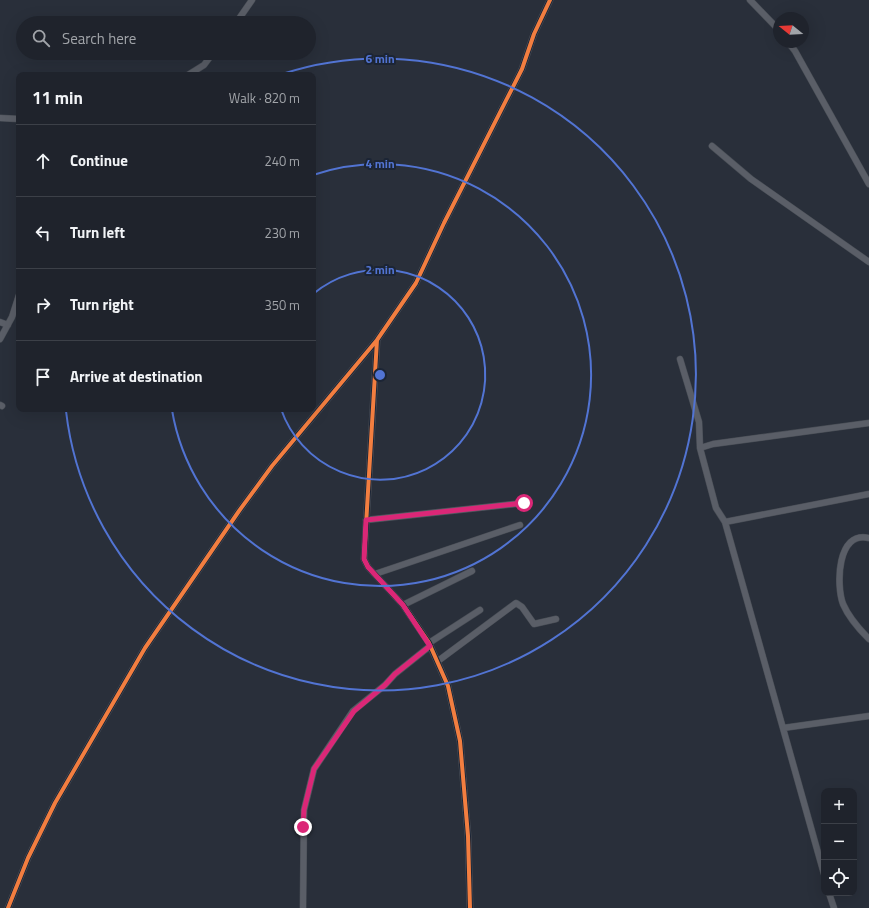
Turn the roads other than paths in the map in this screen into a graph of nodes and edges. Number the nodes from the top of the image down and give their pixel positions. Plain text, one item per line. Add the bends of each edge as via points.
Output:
1 (252, 0) edge
2 (550, 0) edge
3 (750, 0) edge
4 (241, 16) edge
5 (773, 24) edge
6 (793, 48) edge
7 (207, 60) edge
8 (192, 72) edge
9 (0, 118) edge
10 (16, 119) edge
11 (712, 146) dead end
12 (869, 184) edge
13 (869, 262) edge
14 (16, 313) edge
15 (0, 322) edge
16 (8, 325) junction
17 (0, 339) edge
18 (377, 340) junction
19 (680, 359) dead end
20 (869, 423) edge
21 (700, 448) junction
22 (869, 494) edge
23 (524, 503) dead end
24 (366, 520) junction
25 (726, 522) junction
26 (520, 525) dead end
27 (869, 538) edge
28 (484, 539) dead end
29 (472, 571) dead end
30 (376, 575) junction
31 (403, 605) junction
32 (480, 610) dead end
33 (556, 619) dead end
34 (869, 639) edge
35 (429, 644) junction
36 (438, 661) junction
37 (869, 716) edge
38 (783, 728) junction
39 (821, 863) edge
40 (830, 896) edge
41 (8, 908) edge
42 (303, 908) edge
43 (470, 908) edge
44 (834, 908) edge

1 - 4 street
2 - 18 street via 534,34 522,69 416,283
3 - 5 street
6 - 12 street
7 - 8 street
9 - 10 street
11 - 13 street via 751,179
14 - 16 street
15 - 16 street
16 - 17 street
18 - 24 street
18 - 41 street via 272,466 145,648 52,810 28,858
19 - 21 street via 699,422
20 - 21 street
21 - 25 street via 716,508
22 - 25 street
23 - 24 street
24 - 30 street via 364,559
25 - 38 street
26 - 30 street
27 - 34 street via 862,537 853,542 841,561 838,572 843,604 852,620
28 - 30 street
29 - 31 street
30 - 31 street
31 - 35 street
32 - 35 street
33 - 36 street via 534,624 516,603
35 - 36 street
35 - 42 street via 354,711 314,769 304,810
36 - 43 street via 448,686 460,741 468,836
37 - 38 street
38 - 39 street
40 - 44 street

